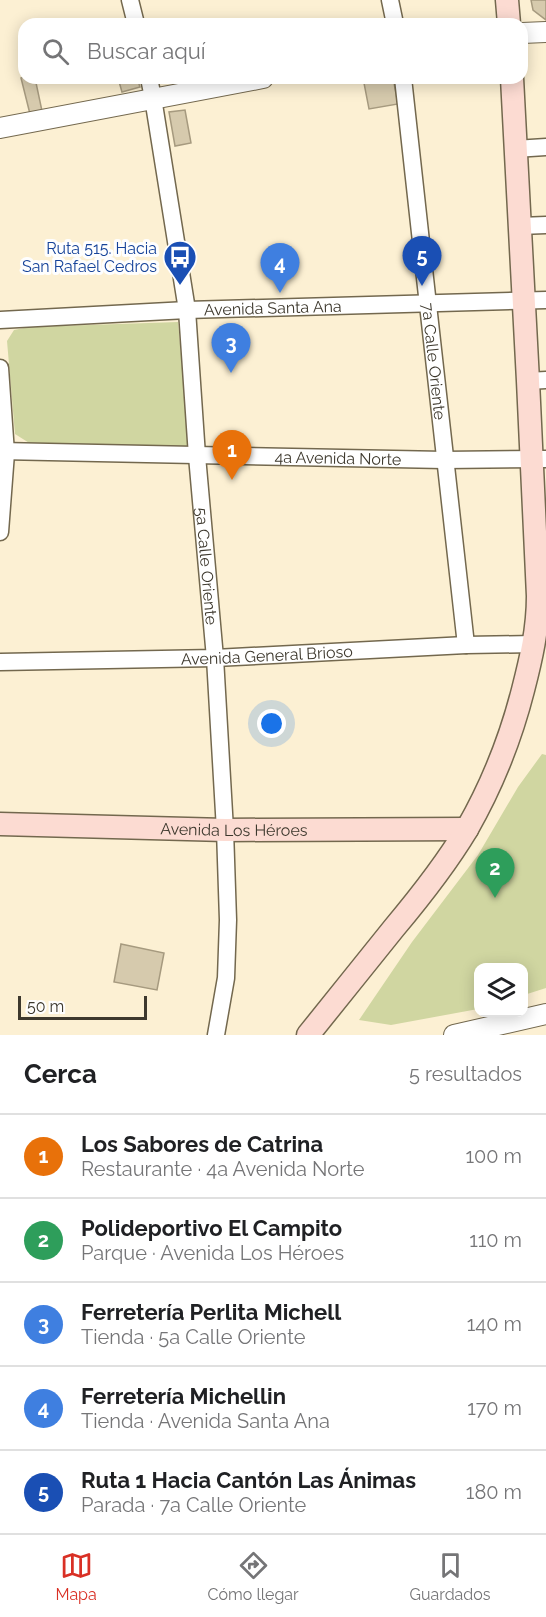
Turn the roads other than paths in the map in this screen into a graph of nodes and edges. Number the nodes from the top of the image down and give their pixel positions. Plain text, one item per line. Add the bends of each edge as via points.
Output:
1 (130, 0) edge
2 (390, 0) edge
3 (507, 0) edge
4 (134, 18) edge
5 (394, 18) edge
6 (508, 18) edge
7 (546, 32) edge
8 (528, 33) edge
9 (150, 84) edge
10 (229, 84) edge
11 (404, 84) edge
12 (512, 84) edge
13 (153, 98) junction
14 (0, 128) edge
15 (546, 147) edge
16 (515, 149) junction
17 (546, 225) edge
18 (520, 226) junction
19 (535, 300) edge
20 (429, 304) junction
21 (187, 310) junction
22 (0, 320) edge
23 (0, 368) edge
24 (537, 381) edge
25 (3, 452) edge
26 (197, 456) junction
27 (539, 459) edge
28 (444, 460) junction
29 (0, 532) edge
30 (541, 553) edge
31 (466, 645) junction
32 (537, 654) edge
33 (215, 658) junction
34 (0, 662) edge
35 (0, 824) edge
36 (467, 829) junction
37 (225, 830) junction
38 (546, 1014) edge
39 (216, 1035) edge
40 (308, 1035) edge
41 (454, 1035) edge

1 - 4 street
2 - 5 street
3 - 6 main road
7 - 8 street
9 - 13 street, 5a Calle Oriente
10 - 13 street
11 - 20 street, 7a Calle Oriente
12 - 16 main road
13 - 14 street
13 - 21 street, 5a Calle Oriente
15 - 16 street
16 - 18 main road
17 - 18 street
18 - 19 main road
19 - 20 street, Avenida Santa Ana
19 - 24 main road
20 - 21 street, Avenida Santa Ana
20 - 28 street, 7a Calle Oriente
21 - 22 street, Avenida Santa Ana
21 - 26 street, 5a Calle Oriente
23 - 25 street
24 - 27 main road
25 - 26 street, 4a Avenida Norte
25 - 29 street
26 - 28 street, 4a Avenida Norte
26 - 33 street, 5a Calle Oriente
27 - 28 street, 4a Avenida Norte
27 - 30 main road
28 - 31 street, 7a Calle Oriente
30 - 32 main road
31 - 32 street, Avenida General Brioso
31 - 33 street, Avenida General Brioso
32 - 36 main road via 496,771
33 - 34 street, Avenida General Brioso
33 - 37 street, 5a Calle Oriente
35 - 37 main road, Avenida Los Héroes
36 - 37 main road, Avenida Los Héroes
36 - 40 main road via 421,895
37 - 39 street, 5a Calle Oriente via 226,978
38 - 41 street

